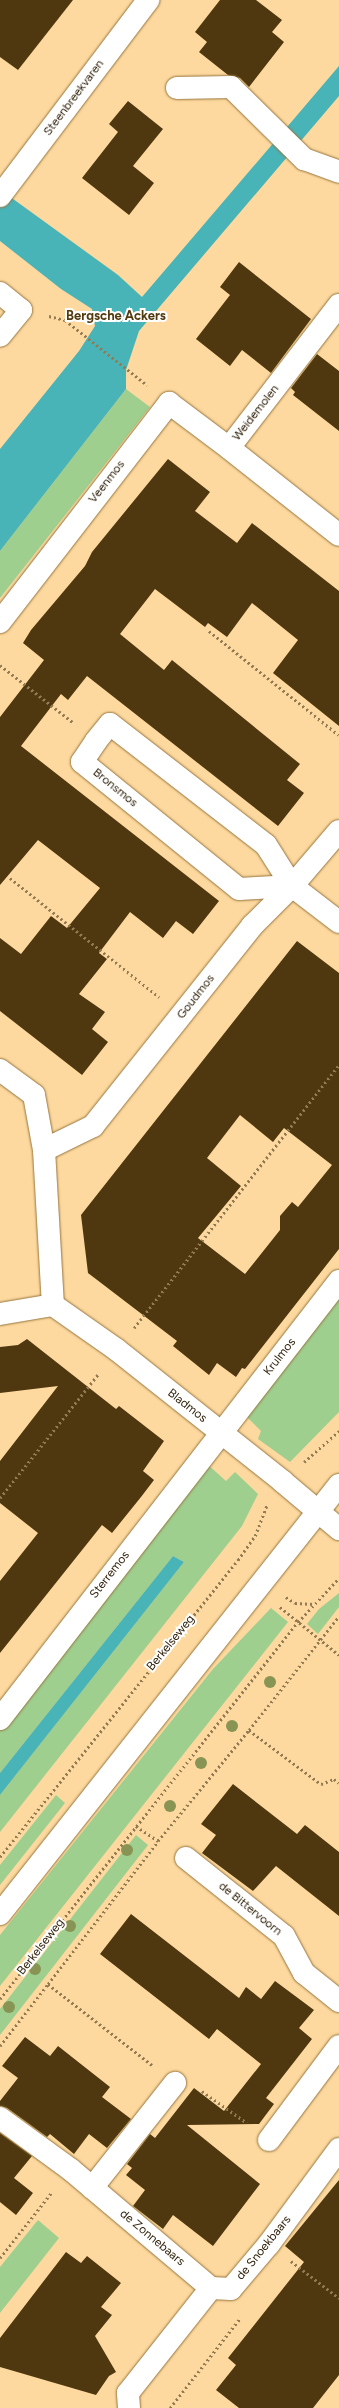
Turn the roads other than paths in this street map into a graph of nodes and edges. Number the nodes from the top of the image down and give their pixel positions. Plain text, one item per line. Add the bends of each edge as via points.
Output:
1 (148, 0) edge
2 (177, 88) dead end
3 (339, 172) edge
4 (0, 196) edge
5 (0, 292) edge
6 (339, 305) edge
7 (0, 336) edge
8 (229, 448) junction
9 (339, 535) edge
10 (0, 622) edge
11 (339, 831) edge
12 (292, 886) junction
13 (339, 922) edge
14 (0, 1070) edge
15 (44, 1150) junction
16 (339, 1281) edge
17 (53, 1305) junction
18 (0, 1314) edge
19 (220, 1432) junction
20 (339, 1486) edge
21 (317, 1511) junction
22 (339, 1529) edge
23 (0, 1719) edge
24 (186, 1858) dead end
25 (0, 1914) edge
26 (339, 2001) edge
27 (339, 2046) edge
28 (175, 2083) dead end
29 (0, 2118) edge
30 (269, 2140) dead end
31 (339, 2149) edge
32 (92, 2188) junction
33 (211, 2288) junction
34 (129, 2408) edge

1 - 4 street, Steenbreekvaren
2 - 3 street via 231,87 304,159
5 - 7 street via 21,310
6 - 8 street, Weidemolen
8 - 9 street, Weidemolen
8 - 10 street, Veenmos via 169,402
11 - 12 street, Goudmos
12 - 12 street, Bronsmos via 266,845 110,724 82,762 239,888
12 - 13 street, Bronsmos
12 - 15 street, Goudmos via 252,926 93,1126
14 - 15 street via 34,1096
15 - 17 street
16 - 19 street, Krulmos
17 - 18 street
17 - 19 street, Bladmos via 117,1350
19 - 21 street, Bladmos
19 - 23 street, Sterremos
20 - 21 street
21 - 22 street, Bladmos
21 - 25 street
24 - 26 street, de Bittervoorn via 284,1936 304,1973
27 - 30 street
28 - 32 street
29 - 32 street, de Zonnebaars
31 - 33 street, de Snoekbaars via 269,2244 231,2289
32 - 33 street, de Zonnebaars
33 - 34 street via 128,2393

